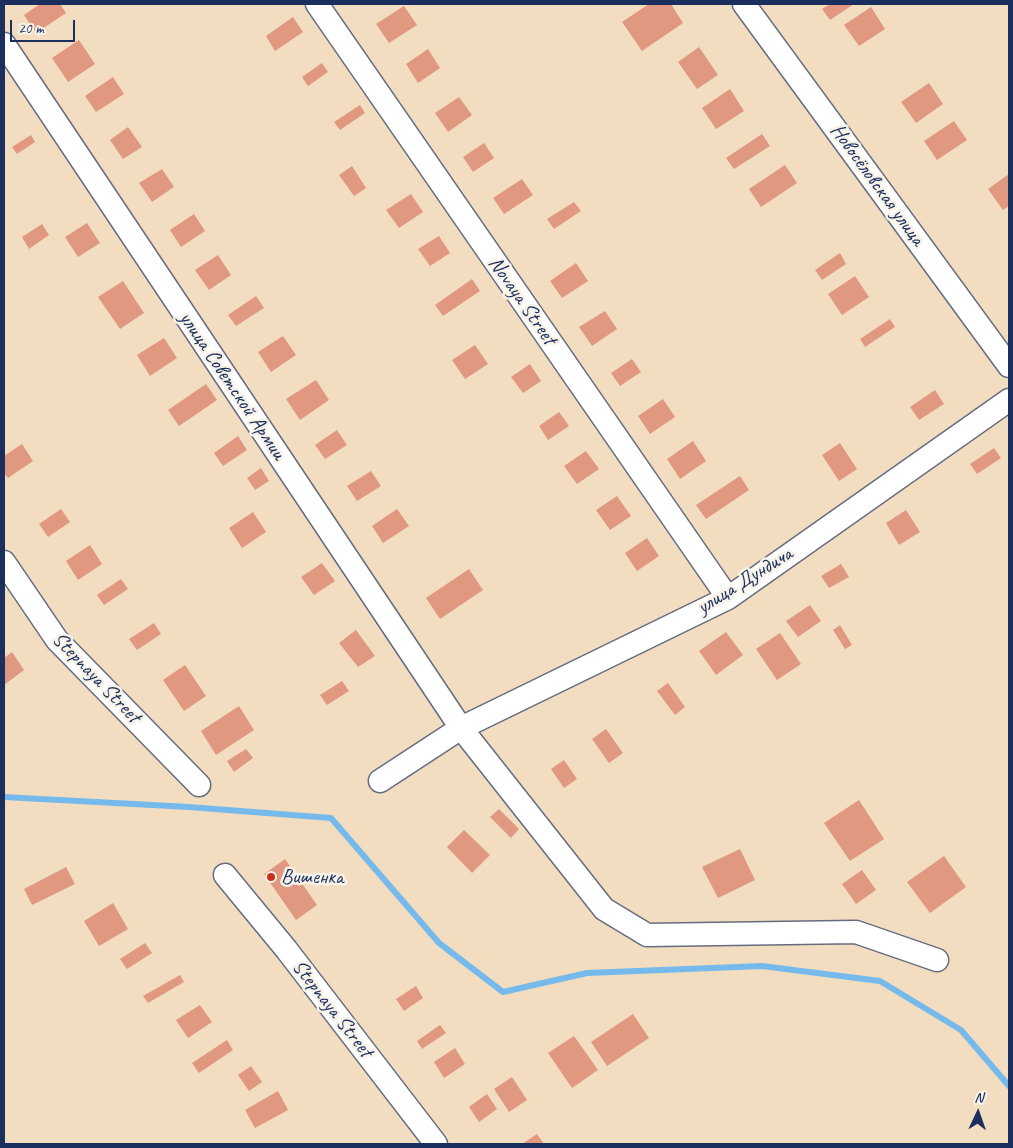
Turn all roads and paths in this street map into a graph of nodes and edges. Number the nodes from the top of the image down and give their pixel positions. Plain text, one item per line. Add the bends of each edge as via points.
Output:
1 (317, 4) edge
2 (744, 4) edge
3 (4, 44) edge
4 (1009, 366) edge
5 (1009, 400) edge
6 (4, 562) edge
7 (728, 598) junction
8 (460, 728) junction
9 (380, 781) dead end
10 (199, 785) dead end
11 (225, 875) dead end
12 (937, 960) dead end
13 (436, 1144) edge

1 - 7 street, Novaya Street
2 - 4 street, Новосёловская улица
3 - 8 street, улица Советской Армии
5 - 7 street, улица Дундича
6 - 10 street, Stepnaya Street via 56,640
7 - 8 street, улица Дундича
8 - 9 street, улица Дундича
8 - 12 street via 604,909 646,935 856,932
11 - 13 street, Stepnaya Street

